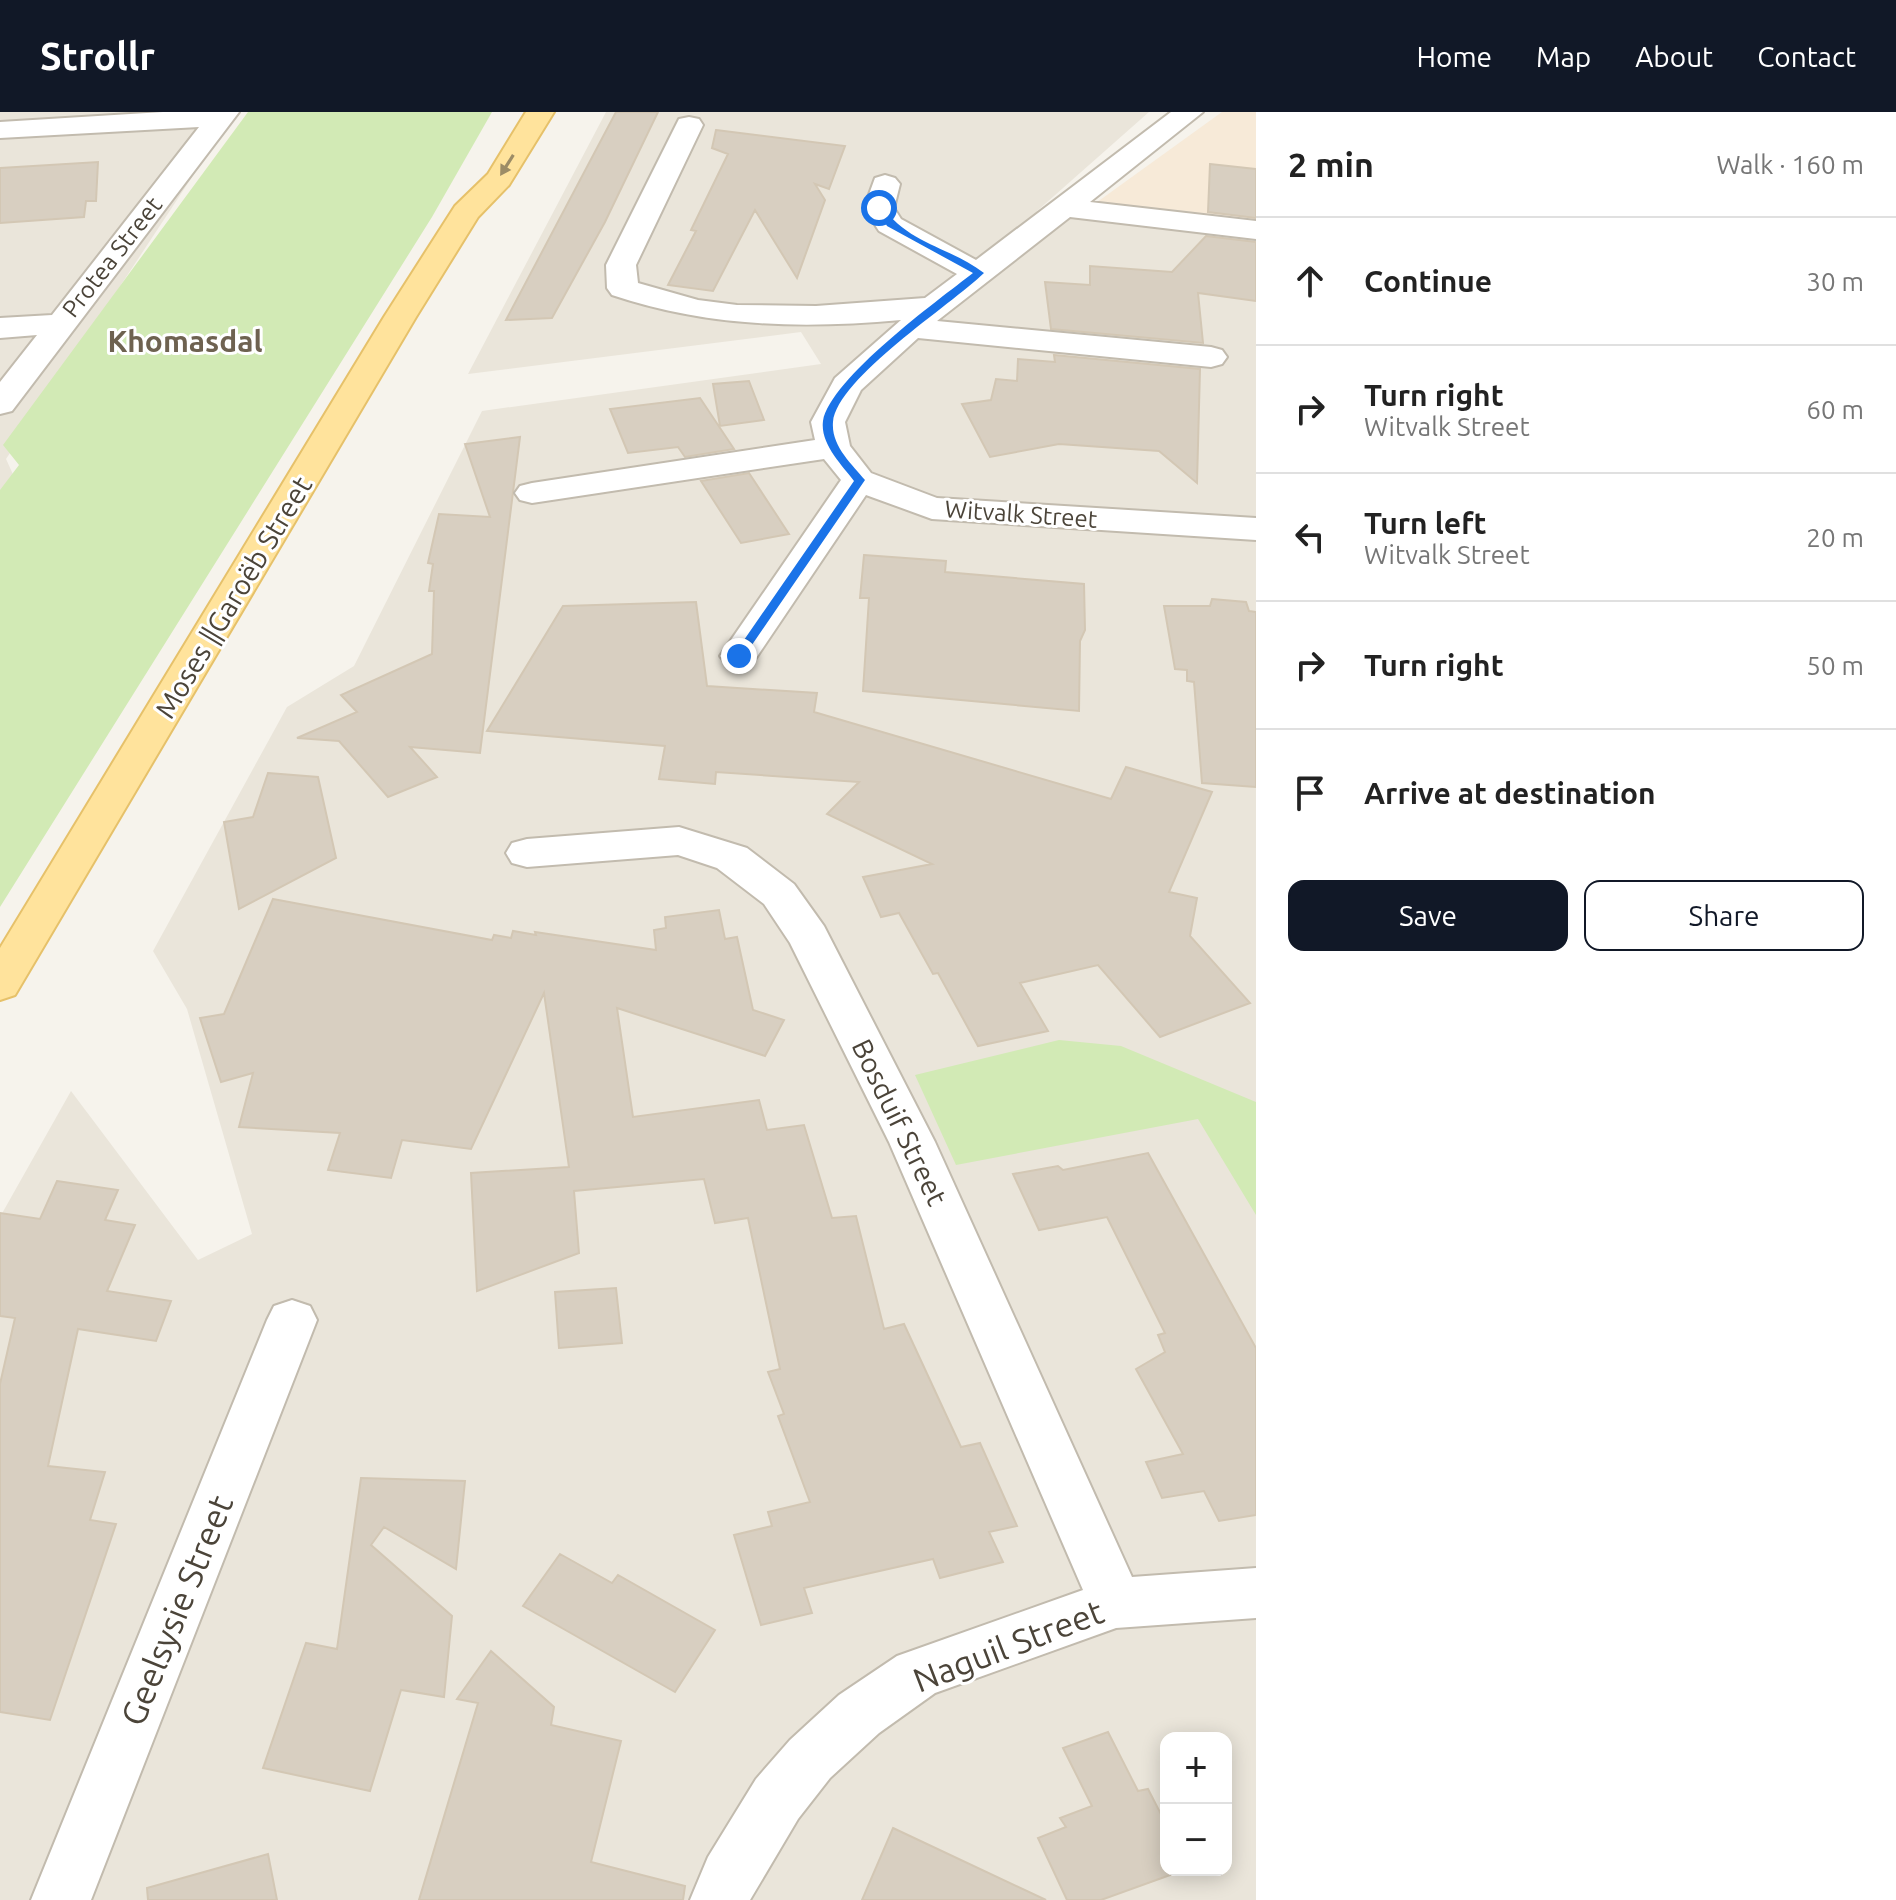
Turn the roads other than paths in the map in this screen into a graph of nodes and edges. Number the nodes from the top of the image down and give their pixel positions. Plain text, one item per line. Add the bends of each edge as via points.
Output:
1 (512, 112) edge
2 (540, 112) edge
3 (1189, 112) edge
4 (223, 114) edge
5 (689, 125) dead end
6 (0, 130) edge
7 (885, 184) dead end
8 (1065, 208) junction
9 (466, 212) junction
10 (1256, 230) edge
11 (979, 273) junction
12 (922, 318) junction
13 (60, 324) junction
14 (0, 328) edge
15 (1211, 357) dead end
16 (0, 404) edge
17 (833, 447) junction
18 (859, 480) junction
19 (532, 493) dead end
20 (1256, 529) edge
21 (739, 656) dead end
22 (527, 853) dead end
23 (0, 984) edge
24 (292, 1320) dead end
25 (1256, 1593) edge
26 (1116, 1603) junction
27 (61, 1900) edge
28 (720, 1900) edge

1 - 9 main road, Moses ǁGaroëb Street via 473,175
2 -> 9 main road, Moses ǁGaroëb Street via 499,179
3 - 8 street
4 - 6 street
4 - 13 street, Protea Street
5 - 12 street via 621,265 623,288 654,301 719,312
7 - 11 street via 879,208 890,225
8 - 10 street
8 - 11 street
9 - 23 main road, Moses ǁGaroëb Street
11 - 12 street
12 - 15 street
12 - 17 street via 847,385 828,422
13 - 14 street
13 - 16 street, Protea Street
17 - 18 street
17 - 19 street
18 - 20 street, Witvalk Street via 932,508
18 - 21 street
22 - 26 street, Bosduif Street via 679,841 732,858 779,894 809,937 912,1142
24 - 27 street, Geelsysie Street
25 - 26 street, Naguil Street
26 - 28 street, Naguil Street via 917,1674 859,1714 810,1759 777,1799

